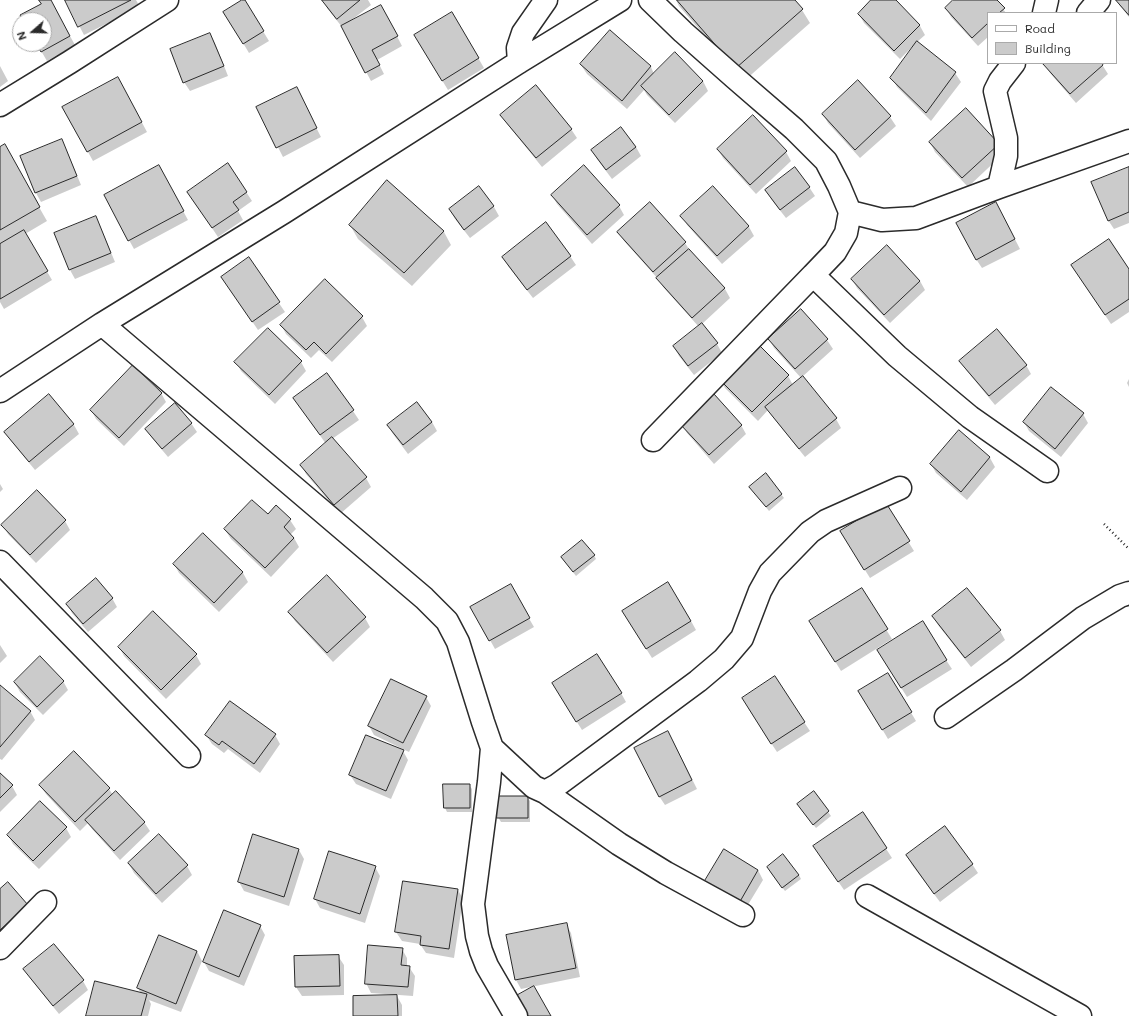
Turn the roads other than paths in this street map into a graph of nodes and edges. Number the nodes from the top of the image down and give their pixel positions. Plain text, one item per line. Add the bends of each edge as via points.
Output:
1 (167, 0) edge
2 (546, 0) edge
3 (620, 0) edge
4 (650, 0) edge
5 (1047, 0) edge
6 (1099, 0) edge
7 (1044, 12) edge
8 (1089, 12) edge
9 (519, 62) junction
10 (1013, 64) edge
11 (0, 105) edge
12 (1129, 141) edge
13 (999, 187) junction
14 (850, 212) junction
15 (813, 275) junction
16 (102, 324) junction
17 (0, 391) edge
18 (653, 440) dead end
19 (1047, 470) dead end
20 (900, 488) dead end
21 (0, 562) edge
22 (1129, 593) edge
23 (946, 717) dead end
24 (492, 748) junction
25 (190, 756) dead end
26 (545, 792) junction
27 (867, 896) dead end
28 (45, 902) dead end
29 (743, 915) dead end
30 (0, 948) edge
31 (516, 1016) edge
32 (1080, 1016) edge

1 - 11 street
2 - 9 street via 523,33 518,48
3 - 9 street
4 - 14 street via 794,129 826,161
5 - 7 street
6 - 8 street
9 - 16 street
10 - 13 street via 995,91 1006,138 1006,156
12 - 13 street
13 - 14 street via 916,218 882,220
14 - 15 street via 846,233 835,252
15 - 18 street
15 - 19 street via 897,356 970,417
16 - 17 street
16 - 24 street via 424,598 447,621 458,642
20 - 26 street via 826,521 810,532 770,573 760,591 742,638 724,659 698,681
21 - 25 street
22 - 23 street via 1083,618
24 - 26 street via 534,787
24 - 31 street via 472,904 481,951
26 - 29 street via 619,844
27 - 32 street
28 - 30 street

